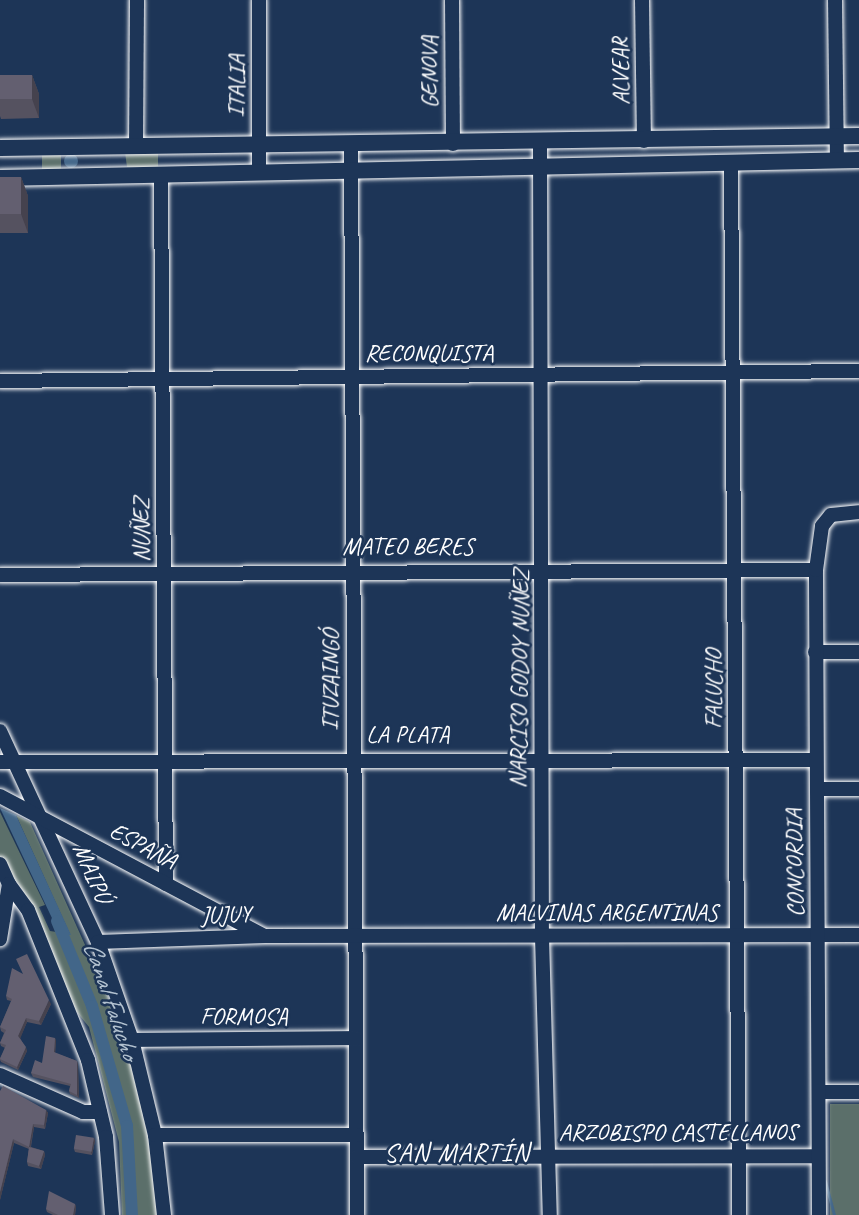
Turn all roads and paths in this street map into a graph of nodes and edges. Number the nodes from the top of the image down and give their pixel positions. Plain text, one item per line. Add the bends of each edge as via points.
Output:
1 (137, 0) edge
2 (259, 0) edge
3 (452, 0) edge
4 (642, 0) edge
5 (835, 0) edge
6 (836, 136) junction
7 (859, 136) edge
8 (644, 141) junction
9 (453, 144) junction
10 (540, 144) junction
11 (351, 145) junction
12 (136, 147) junction
13 (259, 147) junction
14 (0, 148) edge
15 (837, 160) junction
16 (859, 160) edge
17 (731, 163) junction
18 (540, 166) junction
19 (351, 168) junction
20 (259, 171) junction
21 (161, 175) junction
22 (0, 178) edge
23 (859, 371) edge
24 (735, 372) junction
25 (352, 376) junction
26 (543, 376) junction
27 (163, 377) junction
28 (0, 381) edge
29 (859, 512) edge
30 (353, 569) junction
31 (736, 570) junction
32 (816, 570) junction
33 (164, 571) junction
34 (544, 571) junction
35 (0, 575) edge
36 (815, 652) junction
37 (859, 652) edge
38 (0, 730) edge
39 (354, 757) junction
40 (541, 759) junction
41 (737, 760) junction
42 (816, 760) junction
43 (165, 761) junction
44 (0, 762) edge
45 (16, 762) junction
46 (817, 789) junction
47 (859, 789) edge
48 (0, 796) edge
49 (44, 820) junction
50 (0, 864) edge
51 (166, 884) junction
52 (9, 885) junction
53 (3, 900) edge
54 (737, 935) junction
55 (818, 935) junction
56 (859, 935) edge
57 (265, 936) junction
58 (356, 936) junction
59 (542, 937) junction
60 (0, 939) edge
61 (98, 942) junction
62 (356, 1038) junction
63 (132, 1040) junction
64 (0, 1075) edge
65 (820, 1092) junction
66 (859, 1092) edge
67 (100, 1112) junction
68 (156, 1135) junction
69 (357, 1135) junction
70 (550, 1155) junction
71 (739, 1156) junction
72 (819, 1156) junction
73 (357, 1157) junction
74 (112, 1215) edge
75 (164, 1215) edge
76 (357, 1215) edge
77 (550, 1215) edge
78 (740, 1215) edge
79 (819, 1215) edge

1 - 12 street
2 - 13 street, ITALIA
3 - 9 street, GENOVA
4 - 8 street, ALVEAR
5 - 6 street
6 - 7 main road
6 - 8 main road
6 - 15 street
8 - 10 main road
9 - 10 main road
9 - 11 main road
10 - 18 street, NARCISO GODOY NUÑEZ
11 - 13 main road
11 - 19 street, ITUZAINGÓ
12 - 13 main road
12 - 14 main road
13 - 20 street, ITALIA
15 - 16 main road
15 - 17 main road
17 - 18 main road
17 - 24 street, FALUCHO
18 - 19 main road
18 - 26 street, NARCISO GODOY NUÑEZ
19 - 20 main road
19 - 25 street, ITUZAINGÓ
20 - 21 main road
21 - 22 main road
21 - 27 street, NUÑEZ
23 - 24 street, RECONQUISTA
24 - 26 street, RECONQUISTA
24 - 31 street, FALUCHO
25 - 26 street, RECONQUISTA
25 - 27 street, RECONQUISTA
25 - 30 street, ITUZAINGÓ
26 - 34 street, NARCISO GODOY NUÑEZ
27 - 28 street, RECONQUISTA
27 - 33 street, NUÑEZ
29 - 32 street, CONCORDIA via 831,515 822,526
30 - 33 street, MATEO BERES
30 - 34 street, MATEO BERES
30 - 39 street, ITUZAINGÓ
31 - 32 street, MATEO BERES
31 - 34 street, MATEO BERES
31 - 41 street, FALUCHO
32 - 36 street, CONCORDIA
33 - 35 street, MATEO BERES
33 - 43 street, NUÑEZ
34 - 40 street, NARCISO GODOY NUÑEZ
36 - 37 street
36 - 42 street, CONCORDIA
38 - 45 street, MAIPÚ
39 - 40 street, LA PLATA
39 - 43 street, LA PLATA
39 - 58 street, ITUZAINGÓ
40 - 41 street, LA PLATA
40 - 59 street, NARCISO GODOY NUÑEZ
41 - 42 street, LA PLATA
41 - 54 street, FALUCHO
42 - 46 street, CONCORDIA
43 - 45 street, LA PLATA
43 - 51 street, NUÑEZ
44 - 45 street, LA PLATA
45 - 49 street, MAIPÚ
46 - 47 street
46 - 55 street, CONCORDIA
48 - 49 street, ESPAÑA
49 - 51 street, ESPAÑA
49 - 61 street, MAIPÚ
50 - 52 street
51 - 57 street, ESPAÑA
52 - 53 street
52 - 67 street via 28,910 76,1022
53 - 60 street
54 - 55 street, MALVINAS ARGENTINAS
54 - 59 street, MALVINAS ARGENTINAS
54 - 71 street, FALUCHO
55 - 56 street, MALVINAS ARGENTINAS
55 - 65 street, CONCORDIA
57 - 58 street, JUJUY
57 - 61 street, JUJUY
58 - 59 street, MALVINAS ARGENTINAS
58 - 62 street, ITUZAINGÓ
59 - 70 street, NARCISO GODOY NUÑEZ
61 - 63 street, MAIPÚ
62 - 63 street, FORMOSA
62 - 69 street, ITUZAINGÓ
63 - 68 street, MAIPÚ
64 - 67 street via 83,1112
65 - 66 street
65 - 72 street, CONCORDIA
67 - 74 street
68 - 69 street
68 - 75 street, MAIPÚ
69 - 73 street, ITUZAINGÓ
70 - 71 street, ARZOBISPO CASTELLANOS
70 - 73 street, ARZOBISPO CASTELLANOS
70 - 77 street, NARCISO GODOY NUÑEZ
71 - 72 street, ARZOBISPO CASTELLANOS
71 - 78 street, FALUCHO
72 - 79 street, CONCORDIA
73 - 76 street, ITUZAINGÓ

